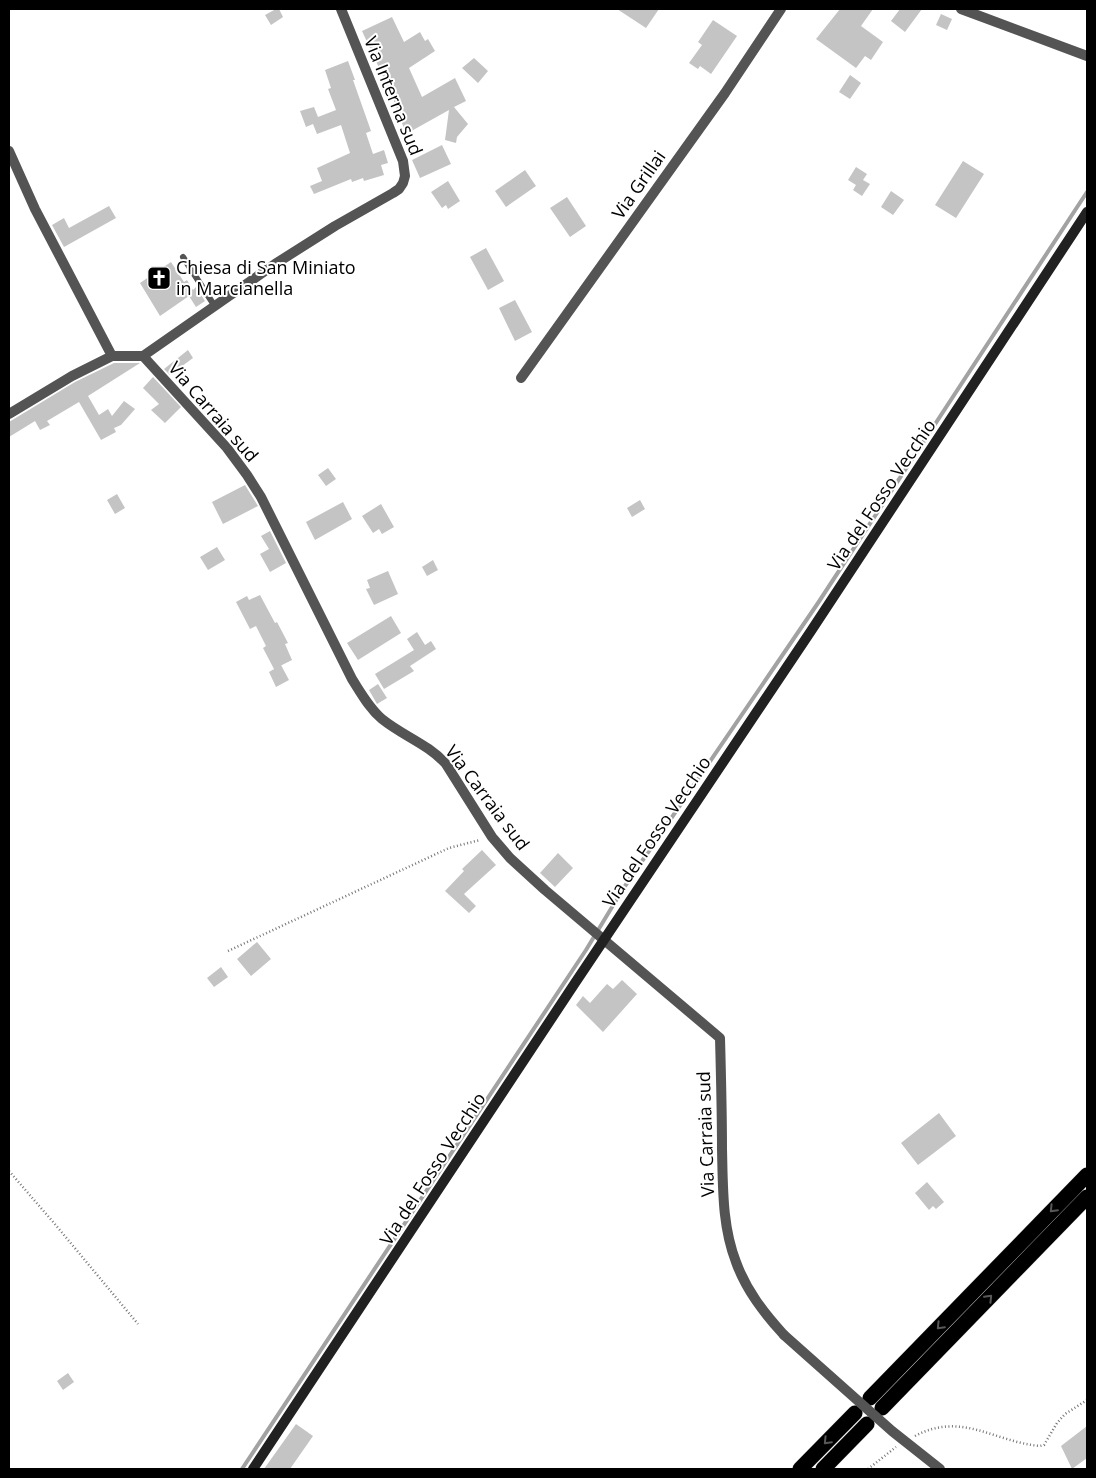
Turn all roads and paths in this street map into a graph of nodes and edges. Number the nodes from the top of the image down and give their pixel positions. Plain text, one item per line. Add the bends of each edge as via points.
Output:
1 (341, 9) edge
2 (781, 9) edge
3 (961, 9) edge
4 (1087, 56) edge
5 (9, 151) edge
6 (1087, 212) edge
7 (183, 257) dead end
8 (214, 305) junction
9 (112, 356) junction
10 (143, 356) junction
11 (521, 378) dead end
12 (9, 414) edge
13 (492, 837) junction
14 (603, 938) junction
15 (228, 951) dead end
16 (9, 1171) edge
17 (1086, 1175) edge
18 (1087, 1197) edge
19 (138, 1324) dead end
20 (870, 1398) dead end
21 (1087, 1400) edge
22 (882, 1408) dead end
23 (855, 1413) dead end
24 (867, 1424) dead end
25 (915, 1436) dead end
26 (896, 1447) dead end
27 (254, 1469) edge
28 (800, 1469) edge
29 (823, 1469) edge
30 (868, 1469) edge
31 (940, 1469) edge

1 - 8 street, Via Interna sud via 403,161 403,183 393,194 335,226
2 - 11 street, Via Grillai via 725,93
3 - 4 street
5 - 9 street via 35,209
6 - 14 street, Via del Fosso Vecchio via 871,541
7 - 8 lane
8 - 10 street, Via Interna sud
9 - 10 street, Via Carraia sud
9 - 12 street
10 - 13 street, Via Carraia sud via 248,475 352,679 369,706 383,720 423,744 446,764
13 - 14 street, Via Carraia sud via 528,875
13 - 15 path via 449,848
14 - 27 street, Via del Fosso Vecchio
14 - 31 street, Via Carraia sud, bridge via 720,1038 723,1196 728,1233 745,1282 761,1308 784,1335
16 - 19 path
17 -> 20 highway
22 -> 18 highway
21 - 25 path via 1065,1414 1044,1445 1040,1446 961,1427 943,1426
23 -> 28 highway
24 - 29 highway
26 - 30 path

